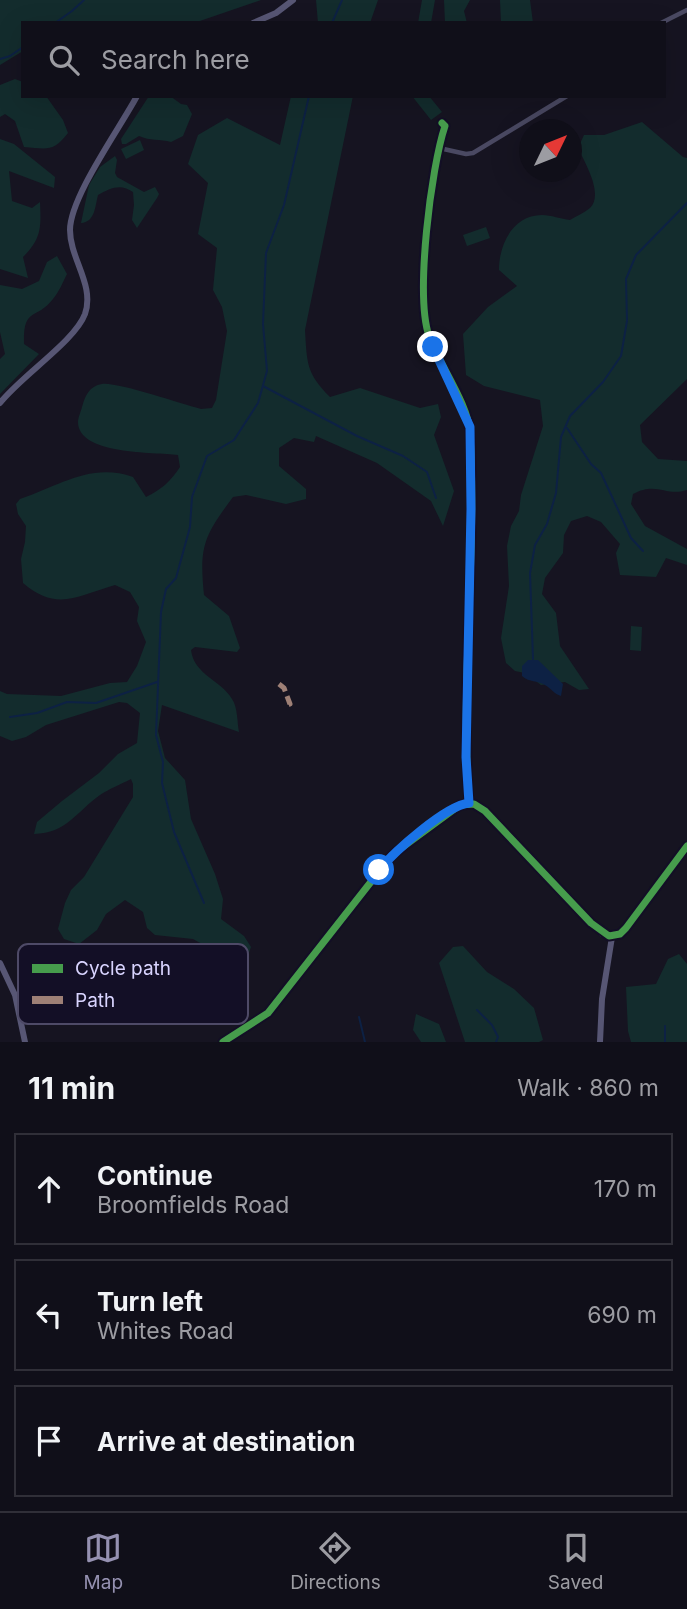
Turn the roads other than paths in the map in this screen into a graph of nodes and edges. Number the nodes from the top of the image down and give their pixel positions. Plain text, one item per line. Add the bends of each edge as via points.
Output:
1 (293, 0) edge
2 (687, 10) edge
3 (258, 21) edge
4 (665, 21) edge
5 (136, 98) edge
6 (564, 98) edge
7 (442, 123) dead end
8 (439, 148) junction
9 (0, 403) edge
10 (469, 803) junction
11 (687, 846) edge
12 (612, 937) junction
13 (0, 963) edge
14 (18, 1009) edge
15 (223, 1042) edge
16 (600, 1042) edge

1 - 3 street
2 - 4 street
5 - 9 street via 72,214 71,242 87,297 83,318
6 - 8 street via 473,153
7 - 8 street
8 - 10 street via 424,298 430,339 470,427
10 - 12 street via 485,811 591,923
10 - 15 street via 449,811 392,855 268,1013
11 - 12 street via 626,928
12 - 16 street via 601,999
13 - 14 street

